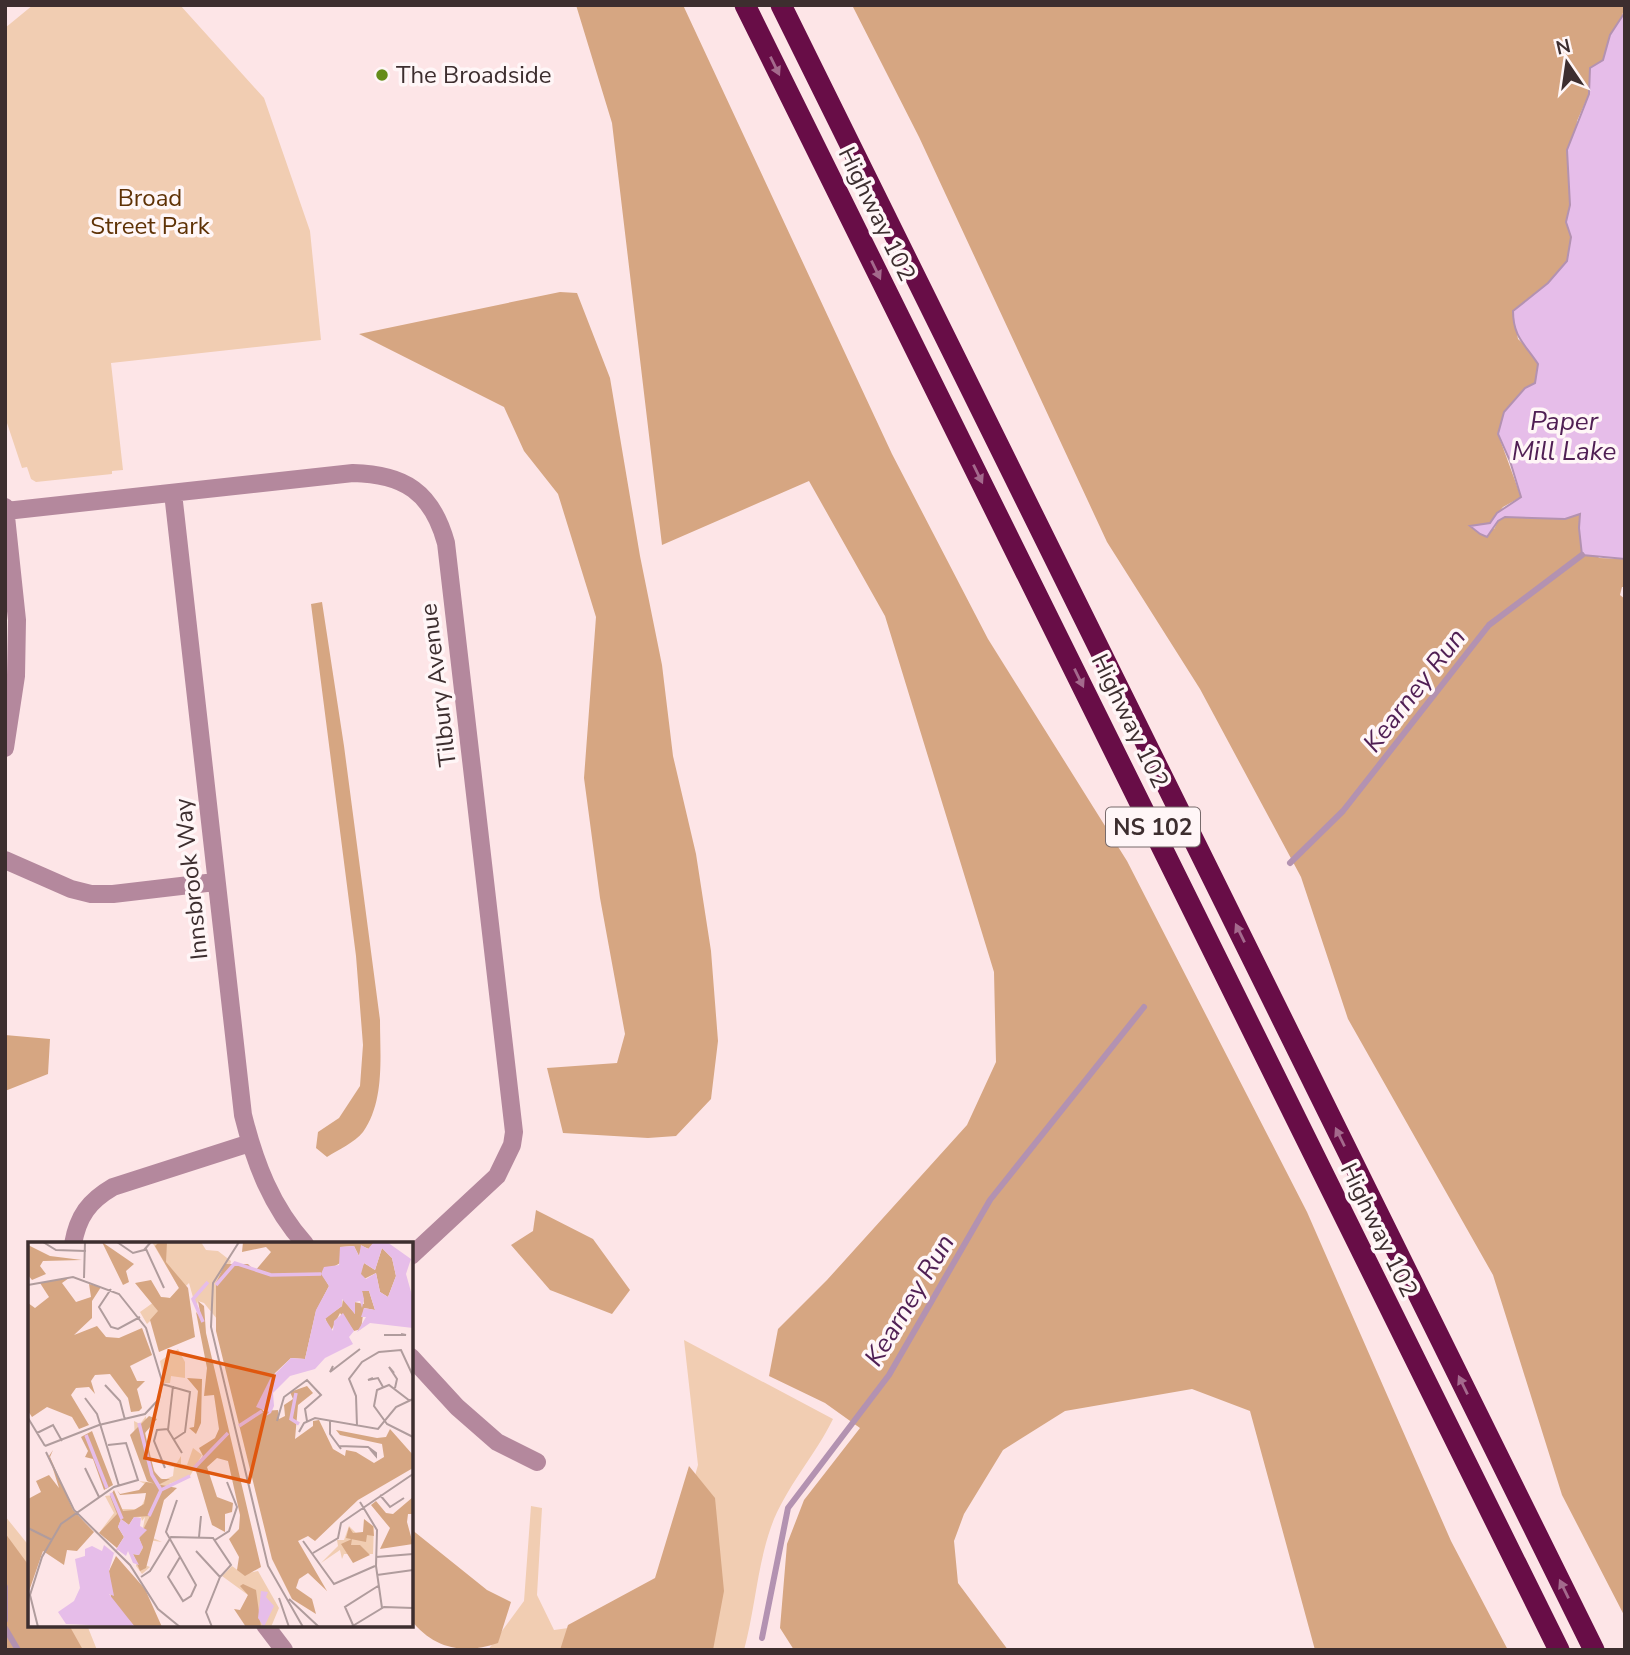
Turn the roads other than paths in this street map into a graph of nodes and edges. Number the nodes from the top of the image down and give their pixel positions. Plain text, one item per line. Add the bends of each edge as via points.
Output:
1 (745, 5) edge
2 (781, 5) edge
3 (173, 493) junction
4 (6, 509) edge
5 (5, 748) edge
6 (5, 860) edge
7 (215, 882) junction
8 (250, 1143) junction
9 (73, 1242) edge
10 (304, 1242) edge
11 (413, 1254) edge
12 (413, 1359) edge
13 (537, 1462) dead end
14 (267, 1627) edge
15 (284, 1650) edge
16 (1559, 1650) edge
17 (1594, 1650) edge

1 -> 16 highway, Highway 102 / NS 102
17 -> 2 highway, Highway 102 / NS 102
3 - 4 street, Tilbury Avenue
3 - 7 street, Innsbrook Way
3 - 11 street, Tilbury Avenue via 369,473 412,488 429,504 442,527 514,1132 497,1176
4 - 5 street via 17,620 16,676
6 - 7 street via 91,894
7 - 8 street, Innsbrook Way
8 - 9 street via 113,1187 84,1211
8 - 10 street, Innsbrook Way via 271,1197
12 - 13 street via 497,1441
14 - 15 street

